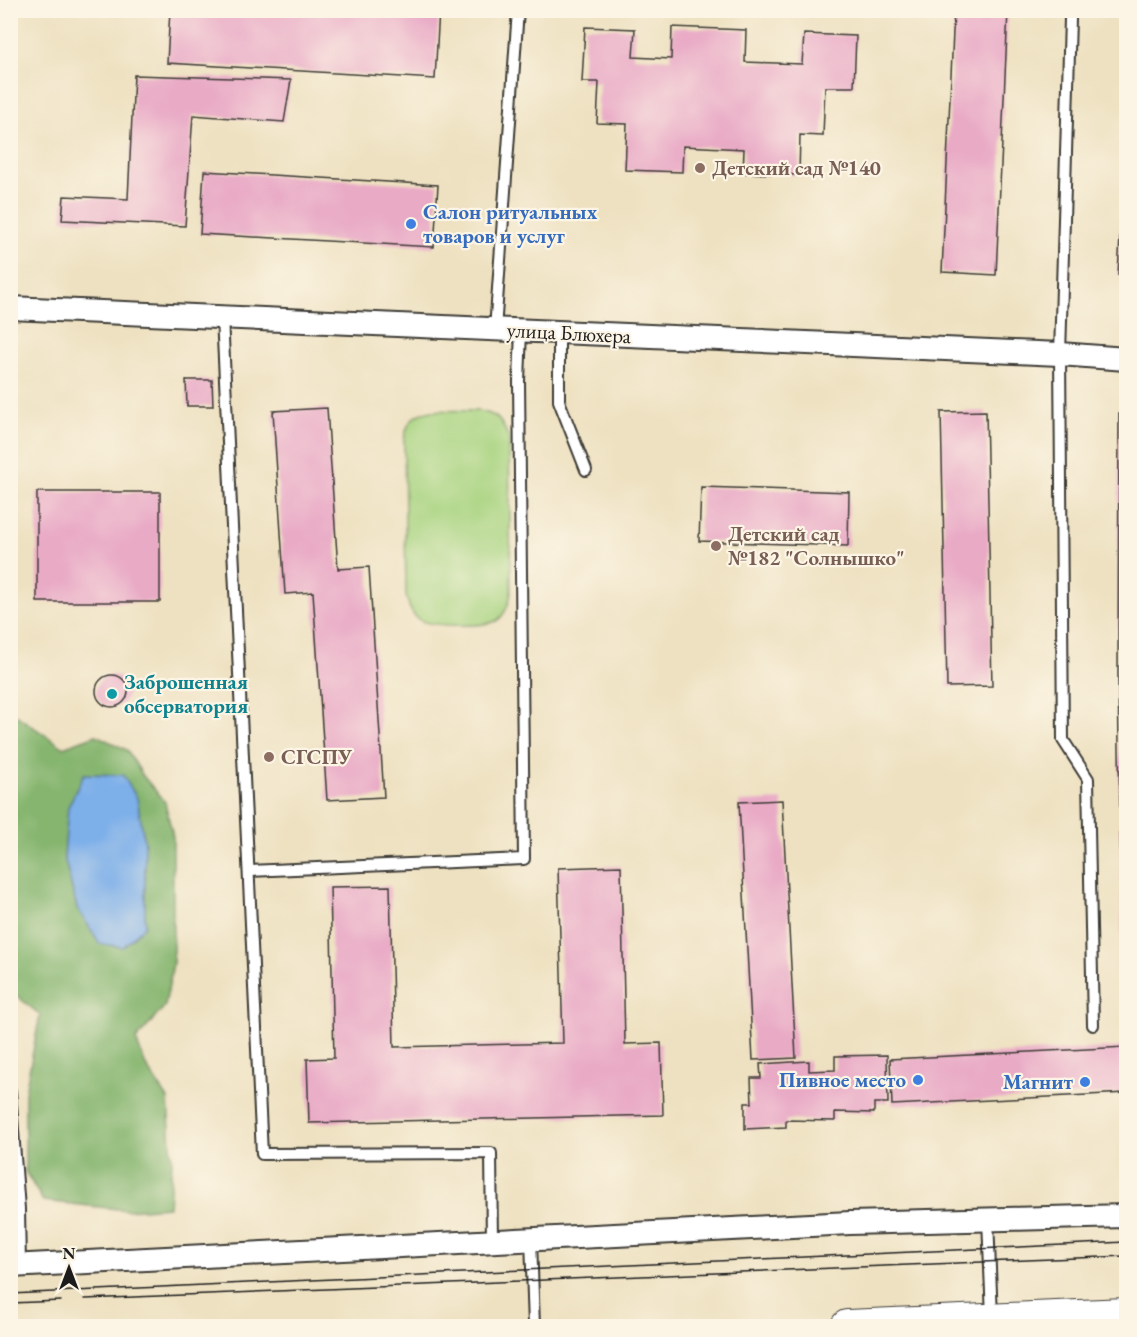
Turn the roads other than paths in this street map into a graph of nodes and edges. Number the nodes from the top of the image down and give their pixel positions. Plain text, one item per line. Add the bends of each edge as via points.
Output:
1 (518, 10) edge
2 (1068, 10) edge
3 (10, 308) edge
4 (222, 317) junction
5 (495, 330) junction
6 (521, 331) junction
7 (559, 333) junction
8 (1060, 354) junction
9 (1126, 359) edge
10 (586, 470) dead end
11 (249, 871) junction
12 (1093, 1026) dead end
13 (10, 1091) edge
14 (1126, 1215) edge
15 (988, 1219) junction
16 (531, 1239) junction
17 (492, 1241) junction
18 (16, 1266) edge
19 (1126, 1314) edge
20 (992, 1321) junction
21 (953, 1324) edge
22 (534, 1326) edge
23 (847, 1326) edge

1 - 5 lane
2 - 8 lane
3 - 4 street, улица Блюхера
4 - 5 street, улица Блюхера
4 - 11 lane
5 - 6 street, улица Блюхера
6 - 7 street, улица Блюхера
6 - 11 lane via 524,859
7 - 8 street, улица Блюхера
7 - 10 lane via 559,401
8 - 9 street, улица Блюхера
8 - 12 lane via 1063,740 1088,778
11 - 17 lane via 262,1154 491,1153
13 - 18 lane via 20,1216
14 - 15 street
15 - 16 street
15 - 20 lane
16 - 17 street
16 - 22 lane
17 - 18 street
19 - 20 main road
20 - 21 main road
21 - 23 main road

